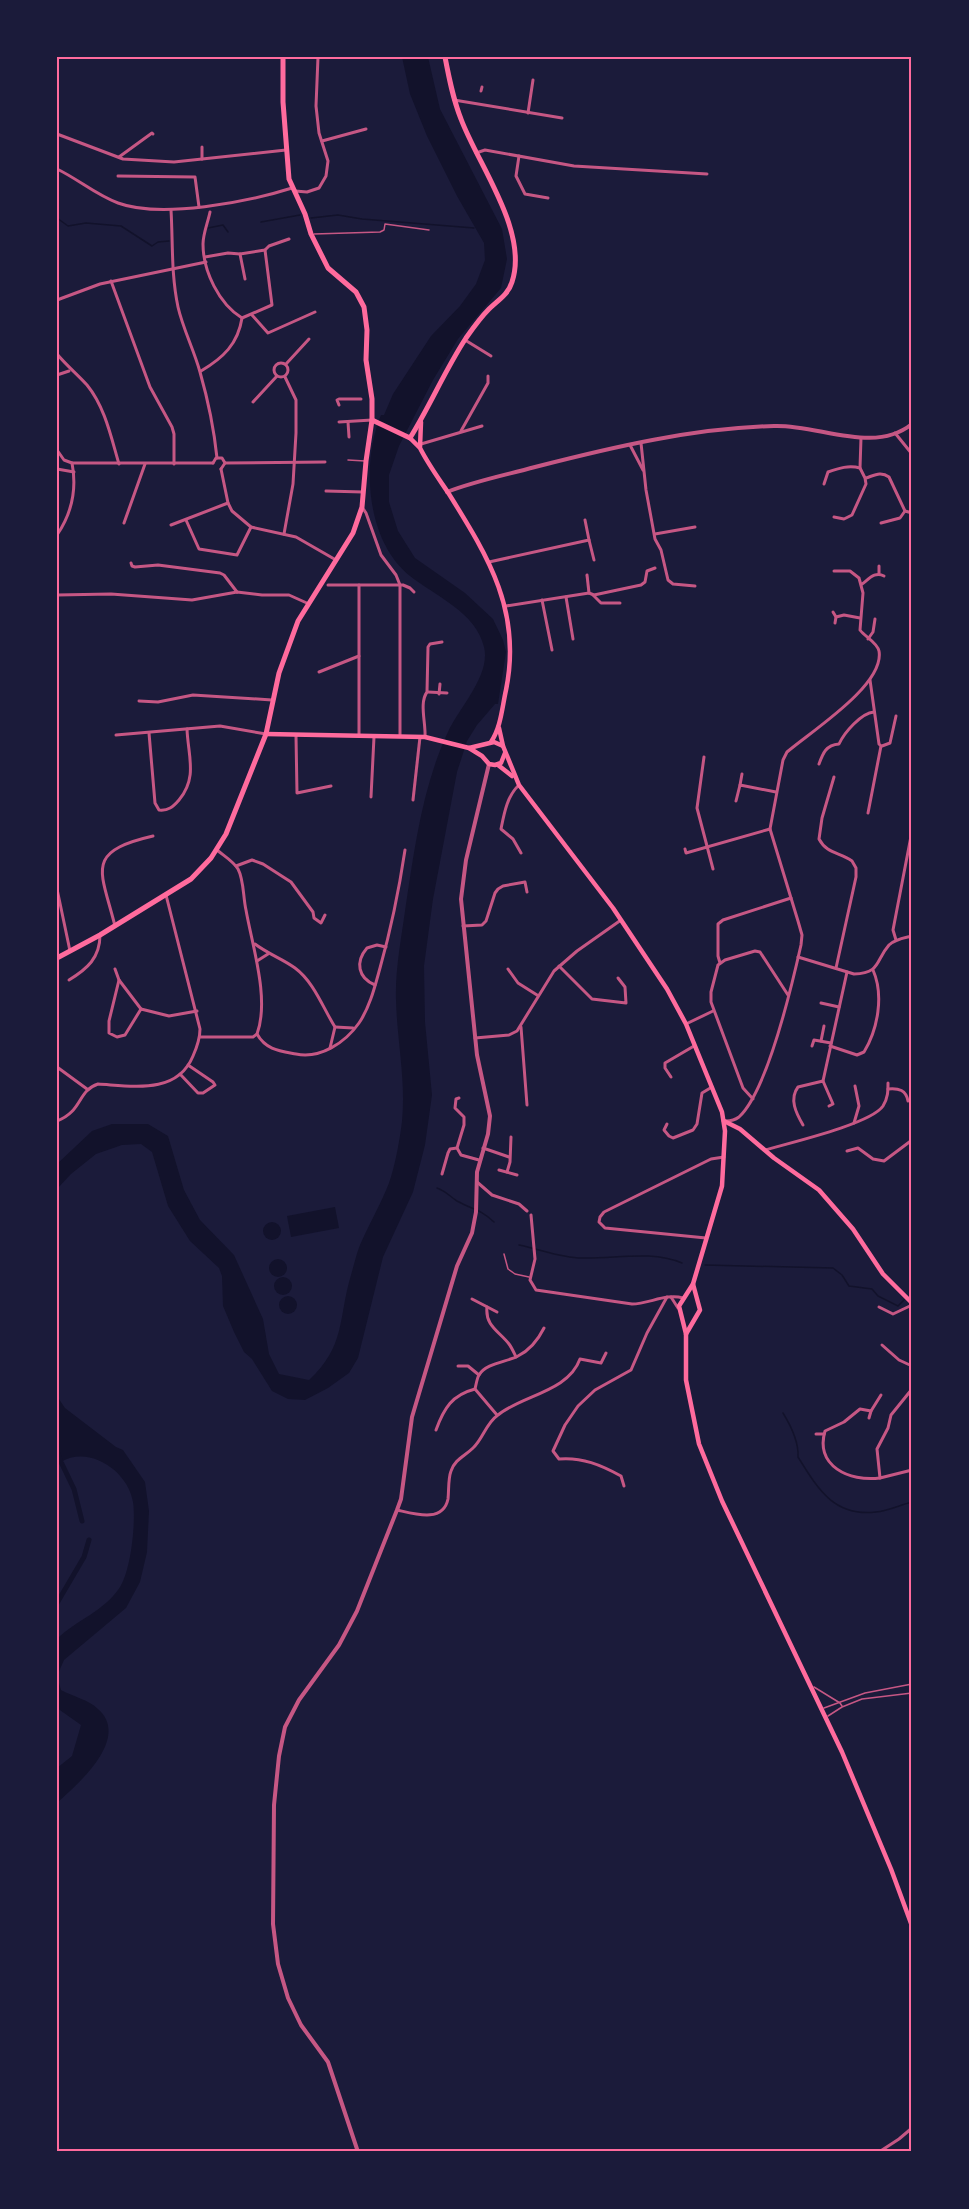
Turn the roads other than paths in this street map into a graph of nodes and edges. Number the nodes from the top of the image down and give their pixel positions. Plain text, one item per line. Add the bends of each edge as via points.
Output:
1 (283, 57) edge
2 (318, 57) edge
3 (445, 57) edge
4 (533, 80) dead end
5 (481, 96) dead end
6 (454, 100) junction
7 (480, 104) junction
8 (528, 113) junction
9 (562, 118) dead end
10 (366, 129) dead end
11 (57, 134) edge
12 (153, 134) dead end
13 (322, 141) junction
14 (202, 147) dead end
15 (286, 150) junction
16 (476, 153) junction
17 (519, 156) junction
18 (118, 157) junction
19 (202, 159) junction
20 (57, 169) edge
21 (707, 174) dead end
22 (118, 176) dead end
23 (293, 190) junction
24 (307, 192) junction
25 (548, 198) dead end
26 (299, 202) junction
27 (199, 207) junction
28 (171, 210) junction
29 (210, 212) dead end
30 (429, 230) dead end
31 (323, 233) junction
32 (312, 237) junction
33 (289, 240) dead end
34 (265, 250) junction
35 (240, 254) junction
36 (205, 257) junction
37 (206, 262) junction
38 (172, 269) junction
39 (245, 279) dead end
40 (111, 281) junction
41 (57, 300) edge
42 (315, 312) dead end
43 (252, 315) junction
44 (242, 318) junction
45 (309, 339) dead end
46 (465, 340) junction
47 (57, 354) edge
48 (491, 356) dead end
49 (286, 364) junction
50 (70, 370) junction
51 (200, 371) junction
52 (57, 375) edge
53 (276, 376) junction
54 (488, 376) dead end
55 (285, 377) junction
56 (361, 399) dead end
57 (253, 402) dead end
58 (339, 405) dead end
59 (421, 420) junction
60 (339, 422) dead end
61 (348, 422) junction
62 (375, 422) junction
63 (912, 424) edge
64 (482, 426) dead end
65 (461, 432) junction
66 (895, 433) junction
67 (349, 436) dead end
68 (407, 437) junction
69 (861, 438) junction
70 (641, 443) junction
71 (630, 445) junction
72 (420, 446) junction
73 (57, 450) edge
74 (912, 454) edge
75 (218, 458) junction
76 (348, 460) dead end
77 (366, 461) junction
78 (325, 462) dead end
79 (72, 463) junction
80 (213, 463) junction
81 (225, 463) junction
82 (294, 463) junction
83 (119, 464) junction
84 (145, 464) junction
85 (174, 464) junction
86 (860, 468) junction
87 (57, 469) edge
88 (220, 469) junction
89 (644, 471) junction
90 (74, 472) junction
91 (865, 478) junction
92 (824, 484) dead end
93 (326, 491) dead end
94 (363, 492) junction
95 (447, 492) junction
96 (228, 503) junction
97 (362, 507) junction
98 (905, 511) junction
99 (912, 513) edge
100 (834, 517) dead end
101 (186, 520) junction
102 (585, 520) dead end
103 (124, 523) dead end
104 (881, 523) dead end
105 (171, 525) dead end
106 (250, 527) junction
107 (695, 527) dead end
108 (284, 534) junction
109 (654, 534) junction
110 (57, 535) edge
111 (589, 540) junction
112 (594, 560) dead end
113 (337, 561) junction
114 (489, 562) junction
115 (131, 563) dead end
116 (879, 566) dead end
117 (137, 567) junction
118 (655, 568) dead end
119 (834, 571) dead end
120 (137, 572) dead end
121 (879, 573) junction
122 (587, 575) dead end
123 (884, 576) dead end
124 (328, 585) dead end
125 (359, 585) junction
126 (400, 585) junction
127 (862, 585) junction
128 (695, 586) dead end
129 (237, 592) junction
130 (414, 592) dead end
131 (591, 593) junction
132 (57, 595) edge
133 (566, 597) junction
134 (543, 600) junction
135 (620, 603) dead end
136 (309, 604) junction
137 (506, 606) junction
138 (833, 612) dead end
139 (836, 617) junction
140 (860, 618) junction
141 (875, 620) dead end
142 (835, 623) dead end
143 (573, 639) dead end
144 (868, 639) junction
145 (442, 642) dead end
146 (552, 650) dead end
147 (360, 656) junction
148 (319, 672) dead end
149 (870, 680) junction
150 (440, 684) dead end
151 (428, 692) junction
152 (440, 693) junction
153 (447, 693) dead end
154 (272, 700) junction
155 (139, 701) dead end
156 (874, 712) junction
157 (896, 716) dead end
158 (499, 728) junction
159 (188, 729) junction
160 (149, 733) junction
161 (266, 734) junction
162 (116, 735) dead end
163 (359, 735) junction
164 (374, 735) junction
165 (400, 735) junction
166 (296, 736) junction
167 (422, 736) junction
168 (488, 743) junction
169 (881, 746) junction
170 (476, 749) junction
171 (504, 749) junction
172 (482, 756) junction
173 (704, 757) dead end
174 (489, 764) junction
175 (819, 764) dead end
176 (498, 765) junction
177 (742, 774) dead end
178 (514, 777) junction
179 (834, 777) dead end
180 (519, 784) junction
181 (740, 784) junction
182 (331, 786) dead end
183 (777, 792) junction
184 (370, 797) dead end
185 (413, 800) dead end
186 (736, 801) dead end
187 (868, 813) dead end
188 (770, 829) junction
189 (912, 831) edge
190 (153, 836) dead end
191 (706, 848) junction
192 (685, 849) dead end
193 (217, 850) junction
194 (405, 850) dead end
195 (521, 853) dead end
196 (236, 866) junction
197 (712, 869) dead end
198 (57, 889) edge
199 (527, 892) dead end
200 (166, 895) junction
201 (791, 898) junction
202 (325, 915) dead end
203 (621, 920) junction
204 (115, 926) junction
205 (463, 927) junction
206 (100, 935) junction
207 (912, 936) edge
208 (896, 940) junction
209 (253, 943) junction
210 (386, 946) junction
211 (70, 952) junction
212 (268, 954) junction
213 (798, 957) junction
214 (57, 958) edge
215 (257, 961) junction
216 (720, 963) junction
217 (559, 966) junction
218 (836, 968) junction
219 (114, 969) dead end
220 (508, 969) dead end
221 (873, 970) junction
222 (846, 972) junction
223 (618, 978) dead end
224 (69, 980) dead end
225 (119, 980) junction
226 (375, 986) junction
227 (537, 995) junction
228 (788, 995) junction
229 (821, 1003) dead end
230 (839, 1007) junction
231 (141, 1009) junction
232 (197, 1011) junction
233 (713, 1011) junction
234 (686, 1024) junction
235 (824, 1026) dead end
236 (334, 1027) junction
237 (521, 1027) junction
238 (355, 1028) junction
239 (257, 1034) junction
240 (200, 1037) junction
241 (475, 1038) junction
242 (821, 1041) junction
243 (830, 1044) junction
244 (696, 1045) junction
245 (812, 1046) dead end
246 (329, 1049) junction
247 (188, 1065) junction
248 (57, 1067) edge
249 (180, 1074) junction
250 (671, 1077) dead end
251 (824, 1081) junction
252 (888, 1083) dead end
253 (855, 1086) dead end
254 (712, 1088) junction
255 (87, 1089) junction
256 (888, 1089) junction
257 (459, 1098) dead end
258 (753, 1099) junction
259 (908, 1101) dead end
260 (527, 1105) dead end
261 (835, 1109) dead end
262 (57, 1121) edge
263 (724, 1121) junction
264 (800, 1123) dead end
265 (854, 1123) junction
266 (667, 1124) dead end
267 (511, 1137) dead end
268 (912, 1140) edge
269 (457, 1148) junction
270 (483, 1148) junction
271 (765, 1150) junction
272 (847, 1151) dead end
273 (509, 1157) junction
274 (724, 1157) junction
275 (479, 1160) junction
276 (499, 1170) dead end
277 (507, 1172) junction
278 (442, 1174) dead end
279 (517, 1175) dead end
280 (476, 1181) junction
281 (527, 1211) dead end
282 (531, 1215) dead end
283 (708, 1238) junction
284 (504, 1254) dead end
285 (531, 1277) junction
286 (693, 1284) junction
287 (669, 1297) junction
288 (472, 1299) dead end
289 (685, 1299) junction
290 (696, 1299) junction
291 (912, 1304) edge
292 (487, 1307) junction
293 (879, 1307) dead end
294 (679, 1309) junction
295 (497, 1312) dead end
296 (682, 1315) junction
297 (695, 1317) junction
298 (544, 1328) dead end
299 (686, 1334) junction
300 (882, 1345) dead end
301 (606, 1353) dead end
302 (516, 1357) junction
303 (458, 1366) dead end
304 (912, 1366) edge
305 (479, 1375) junction
306 (475, 1389) junction
307 (912, 1389) edge
308 (881, 1395) dead end
309 (871, 1411) junction
310 (497, 1415) junction
311 (869, 1418) dead end
312 (436, 1430) dead end
313 (816, 1434) dead end
314 (824, 1434) junction
315 (912, 1470) edge
316 (880, 1478) junction
317 (624, 1485) dead end
318 (397, 1510) junction
319 (912, 1684) edge
320 (810, 1685) junction
321 (912, 1693) edge
322 (840, 1703) junction
323 (842, 1707) junction
324 (822, 1708) junction
325 (826, 1717) junction
326 (912, 1926) edge
327 (912, 2128) edge
328 (358, 2152) edge
329 (879, 2152) edge

1 - 15 highway
2 - 13 street via 316,106
3 - 6 highway
4 - 8 street
5 - 7 street
6 - 7 street
6 - 16 highway
7 - 8 street
8 - 9 street
10 - 13 street
11 - 18 street
12 - 18 street
13 - 24 street via 328,161 327,176 319,188
14 - 19 street
15 - 19 street
15 - 23 highway
16 - 17 street via 485,150
16 - 46 highway via 510,228 515,260 507,293
17 - 21 street via 574,166
17 - 25 street via 516,176 525,194
18 - 19 street via 174,162
20 - 28 street via 121,204
22 - 27 street via 195,177
23 - 24 street
23 - 26 highway
23 - 27 street
24 - 26 street
26 - 32 highway
27 - 28 street
28 - 38 street
29 - 36 street via 203,241
30 - 31 lane via 385,224 381,232
31 - 32 lane
31 - 32 lane
32 - 62 highway via 328,268 356,292 364,307 368,330 366,360
33 - 34 street
34 - 35 street
34 - 43 street via 272,305
35 - 36 street
35 - 39 street
36 - 37 street
37 - 38 street
37 - 44 street via 224,302
38 - 40 street
38 - 51 street via 178,309
40 - 41 street
40 - 85 street via 150,387 172,427
42 - 43 street via 268,333
43 - 44 street
44 - 51 street via 233,344
45 - 49 street
46 - 48 street
46 - 59 highway
47 - 50 street
49 - 53 street via 275,367
49 - 55 street via 289,371
50 - 52 street
50 - 83 street via 86,384 102,408
51 - 75 street
53 - 55 street
53 - 57 street
54 - 65 street via 488,383
55 - 82 street via 296,400
56 - 58 street via 339,399
59 - 68 highway
59 - 72 main road
60 - 61 street
61 - 62 street
61 - 67 street
62 - 68 highway
62 - 77 highway
63 - 66 street
64 - 65 street
65 - 72 street
66 - 69 street
66 - 74 street
68 - 72 main road
69 - 70 street via 796,426 774,426 717,430
69 - 86 street
70 - 71 street
70 - 89 street
71 - 89 street
71 - 95 street
72 - 95 main road
73 - 79 street
75 - 80 street
75 - 81 street
76 - 77 lane
77 - 94 highway
78 - 82 street
79 - 83 street
79 - 90 street
80 - 85 street
80 - 88 street
81 - 82 street
81 - 88 street
82 - 108 street
83 - 84 street
84 - 85 street
84 - 103 street
86 - 91 street
86 - 92 street via 828,472
87 - 90 street
88 - 96 street
89 - 109 street
90 - 110 street via 72,503
91 - 98 street via 879,473 889,477
91 - 100 street via 852,515 844,519
93 - 94 street
94 - 97 highway
95 - 114 main road
96 - 101 street
96 - 106 street
97 - 113 highway
97 - 126 street via 381,555
98 - 99 street
98 - 104 street via 900,518
101 - 105 street
101 - 106 street via 198,549 237,555
102 - 111 street
106 - 108 street
107 - 109 street
108 - 113 street
109 - 128 street via 670,583
111 - 112 street
111 - 114 street
113 - 136 highway
114 - 137 main road
115 - 117 street
116 - 121 street
117 - 120 street
117 - 129 street via 158,565 220,573
118 - 131 street via 647,571 645,582 640,585
119 - 127 street via 850,571
121 - 123 street
121 - 127 street
122 - 131 street
124 - 125 street
125 - 126 street
125 - 147 street
126 - 130 street
126 - 165 street
127 - 140 street
129 - 132 street via 192,600
129 - 136 street via 289,595
131 - 133 street
131 - 135 street via 601,603
133 - 134 street
133 - 143 street
134 - 137 street
134 - 146 street
136 - 154 highway via 288,645
137 - 158 main road via 510,666
138 - 139 street
139 - 140 street
139 - 142 street
140 - 144 street via 860,630
141 - 144 street
144 - 149 street via 879,653
145 - 151 street via 428,647
147 - 148 street
147 - 163 street
149 - 156 street
149 - 183 street via 845,706 787,752
150 - 152 street
151 - 152 street
151 - 167 street via 424,697
152 - 153 street
154 - 155 street via 193,695 159,702
154 - 161 highway
156 - 169 street
156 - 175 street via 865,713 839,744 824,751
157 - 169 street via 890,742
158 - 168 main road
158 - 171 main road
159 - 160 street
159 - 160 street via 191,778 186,792 163,811 155,804
159 - 161 street via 220,726
160 - 162 street
161 - 166 main road
161 - 193 highway
163 - 164 main road
163 - 166 main road
164 - 165 main road
164 - 184 street
165 - 167 main road
166 - 182 street via 297,793
167 - 170 main road
167 - 185 street
168 - 170 main road
168 - 171 main road via 498,742
168 - 172 main road
169 - 187 street
170 - 172 main road
171 - 176 main road via 505,758
171 - 178 main road
172 - 174 main road
173 - 191 street via 697,808
174 - 176 main road
174 - 205 street via 462,878
176 - 178 main road
177 - 181 street
178 - 180 main road
179 - 218 street via 819,839 825,849 852,861 856,868
180 - 195 street via 507,803 501,829
180 - 203 main road
181 - 183 street
181 - 186 street
183 - 188 street
188 - 191 street
188 - 201 street
189 - 208 street via 893,930
190 - 204 street via 126,843 106,857 103,879
191 - 192 street via 686,853
191 - 197 street
193 - 196 street
193 - 200 highway via 203,868
194 - 210 street
196 - 202 street via 257,861 291,882 314,918 321,923
196 - 209 street
198 - 211 street
199 - 205 street via 525,882 503,886 495,892 486,921
200 - 204 highway
200 - 232 street
201 - 213 street via 802,935
201 - 216 street via 718,924
203 - 217 street
203 - 234 main road
204 - 206 highway
205 - 241 street
206 - 211 highway
206 - 224 street via 91,964
207 - 208 street
208 - 221 street
209 - 212 street
209 - 215 street
210 - 226 street
210 - 226 street via 367,948 360,961 361,975
211 - 214 highway
212 - 215 street
212 - 236 street via 296,968 306,979
213 - 218 street
213 - 228 street
215 - 239 street via 261,1004
216 - 228 street via 760,952
216 - 233 street via 711,992
217 - 223 street via 592,999 626,1003 625,987
217 - 227 street
218 - 222 street
219 - 225 street
220 - 227 street via 518,983
221 - 222 street via 863,974
221 - 243 street via 879,1002 864,1052 857,1055
222 - 230 street
225 - 231 street
225 - 231 street via 109,1033 125,1035
226 - 238 street
227 - 237 street
228 - 258 street
229 - 230 street
230 - 243 street
231 - 232 street via 169,1016
232 - 240 street
233 - 234 street
233 - 258 street via 743,1088
234 - 244 main road
235 - 242 street
236 - 238 street
236 - 246 street
237 - 241 street via 509,1035
237 - 260 street
238 - 246 street
239 - 240 street
239 - 246 street via 270,1048 304,1056
240 - 247 street
241 - 270 street via 489,1116
242 - 243 street
242 - 245 street via 814,1040
243 - 251 street
244 - 250 street via 665,1063
244 - 254 main road
247 - 249 street
247 - 249 street via 213,1082 212,1089 198,1093
248 - 255 street
249 - 255 street via 149,1087 98,1084
251 - 261 street
251 - 264 street via 795,1090 793,1102
252 - 256 street
253 - 265 street via 859,1106
254 - 263 main road
254 - 266 street via 702,1093 700,1116 693,1130 673,1138 664,1130
255 - 262 street via 78,1107
256 - 259 street via 900,1089
256 - 265 street via 883,1107
257 - 269 street via 454,1108 464,1117 464,1125
258 - 263 street via 736,1119
263 - 271 main road
263 - 274 main road
265 - 271 street
267 - 273 street
268 - 272 street via 884,1161 873,1159 858,1148
269 - 275 street via 461,1155
269 - 278 street via 447,1153
270 - 273 street
270 - 275 street
271 - 291 main road via 819,1190 853,1229 883,1274
273 - 277 street
274 - 283 main road via 722,1186
274 - 283 street via 711,1159 604,1212 599,1222 605,1228
275 - 280 street
276 - 277 street
277 - 279 street
280 - 281 street via 492,1195 519,1204
280 - 318 street via 472,1233 457,1266 412,1417
282 - 285 street via 535,1252
283 - 286 main road
284 - 285 lane via 508,1269
285 - 287 street via 536,1290 574,1296 642,1304
286 - 289 main road
286 - 290 main road
287 - 289 street
287 - 294 street
287 - 317 street via 631,1370 595,1390 578,1406 553,1451 559,1460 581,1459 606,1468 621,1476
288 - 292 street
289 - 290 main road
289 - 294 main road
290 - 297 main road via 700,1310
291 - 293 street via 893,1314
292 - 295 street
292 - 302 street via 487,1320
294 - 296 main road
296 - 297 main road
296 - 299 main road
297 - 299 main road
298 - 302 street via 536,1343
299 - 320 main road via 686,1380 699,1444
300 - 304 street
301 - 310 street via 601,1363 580,1359 577,1367 555,1385
302 - 305 street
303 - 305 street via 468,1366
305 - 306 street
306 - 310 street
306 - 312 street via 448,1403
307 - 316 street via 895,1409 877,1449
308 - 309 street
309 - 311 street
309 - 314 street via 860,1409
310 - 318 street via 472,1449 456,1462 441,1512 432,1516
313 - 314 street
314 - 316 street via 825,1454 837,1470
315 - 316 street
318 - 328 street via 357,1611 285,1727 274,1806 273,1924 278,1964 288,1998 328,2062
319 - 322 lane via 865,1693
320 - 322 lane
320 - 324 main road
321 - 323 lane via 868,1697
322 - 323 lane
322 - 324 lane
323 - 325 lane
324 - 325 main road
325 - 326 main road
327 - 329 street

